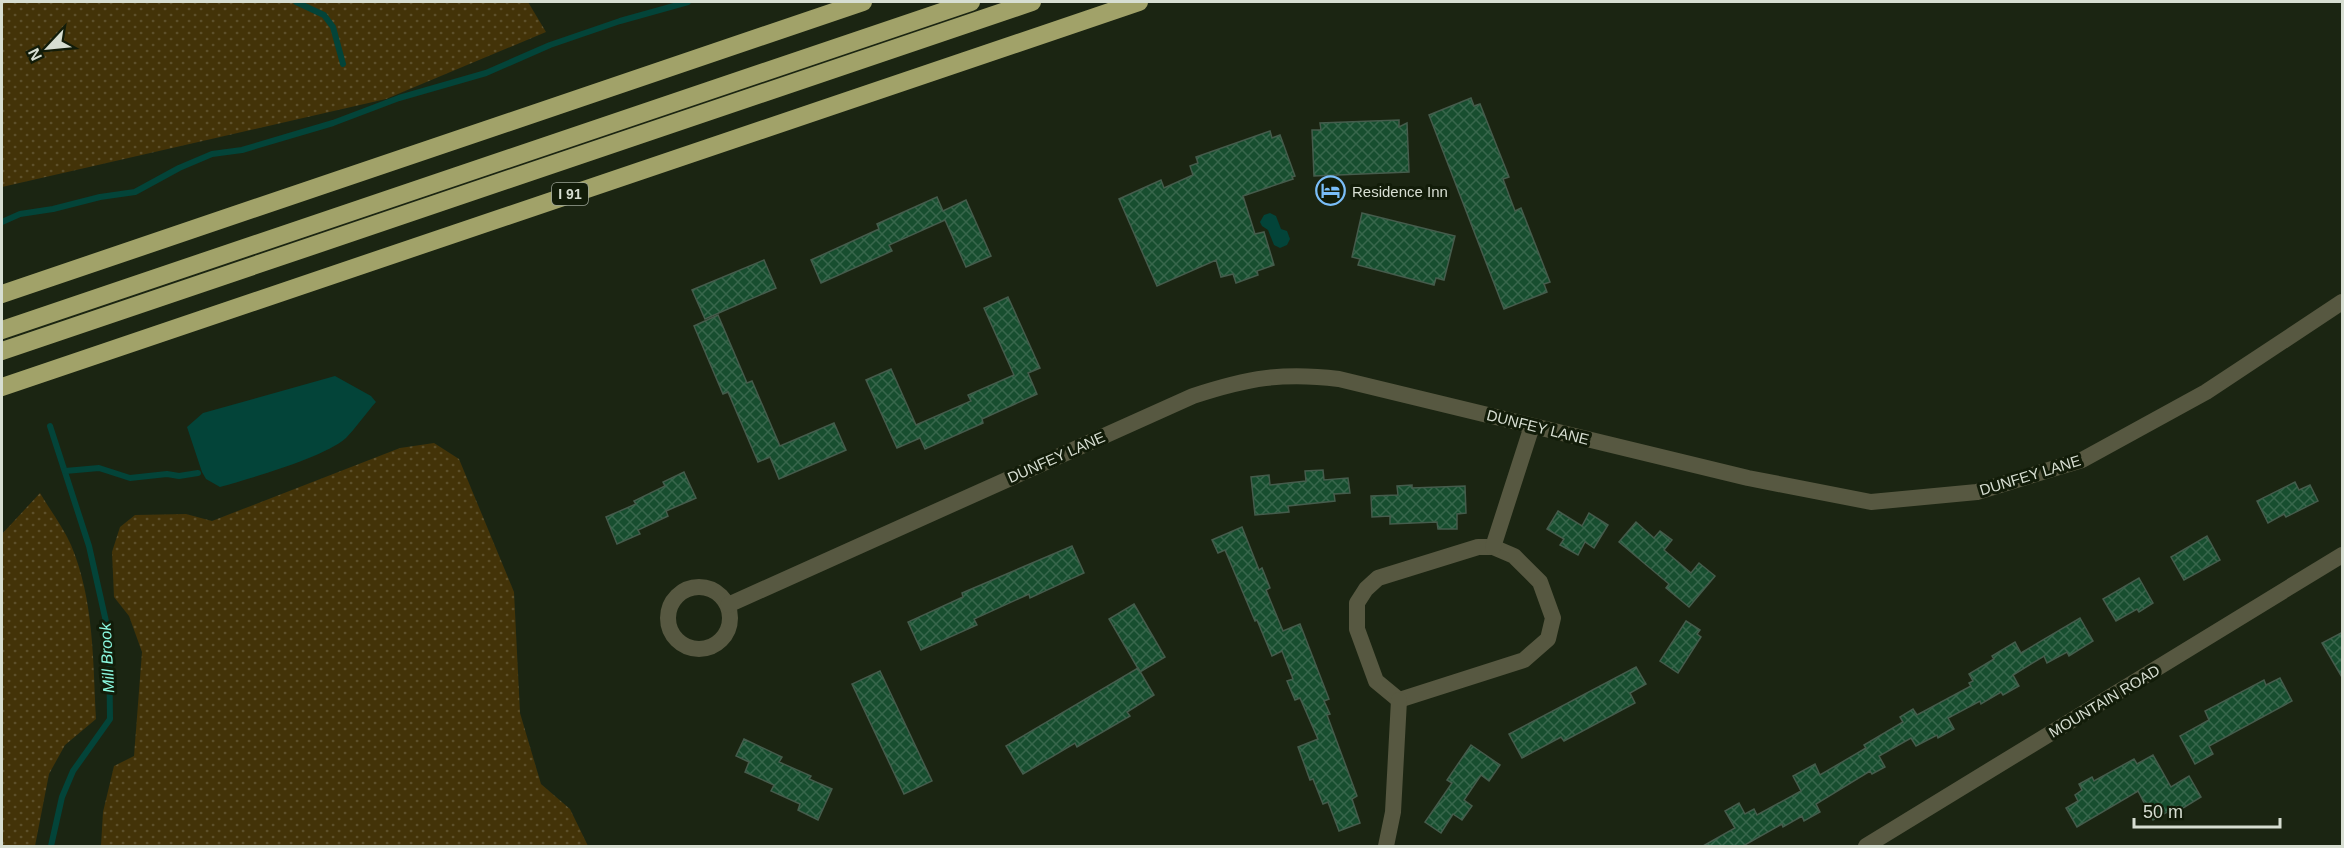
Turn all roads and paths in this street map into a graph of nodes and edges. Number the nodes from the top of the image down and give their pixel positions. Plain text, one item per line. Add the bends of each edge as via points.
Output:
1 (863, 2) edge
2 (971, 2) edge
3 (1032, 2) edge
4 (1139, 2) edge
5 (2, 294) edge
6 (2343, 302) edge
7 (2, 330) edge
8 (2, 351) edge
9 (2, 387) edge
10 (1532, 426) junction
11 (1493, 547) junction
12 (2343, 555) edge
13 (728, 605) dead end
14 (1399, 700) junction
15 (1386, 846) edge
16 (1866, 846) edge

1 - 5 highway
2 - 7 highway
3 - 8 highway
4 - 9 highway, I 91
6 - 10 street, DUNFEY LANE via 2206,392 2082,460 1977,492 1871,502 1748,478
10 - 11 street
10 - 13 street, DUNFEY LANE via 1339,379 1290,375 1234,382 1193,396
11 - 14 street via 1478,547 1378,578 1357,603 1357,629 1376,681
11 - 14 street via 1514,556 1540,582 1553,618 1548,639 1524,660
12 - 16 street, MOUNTAIN ROAD
14 - 15 street via 1393,812

